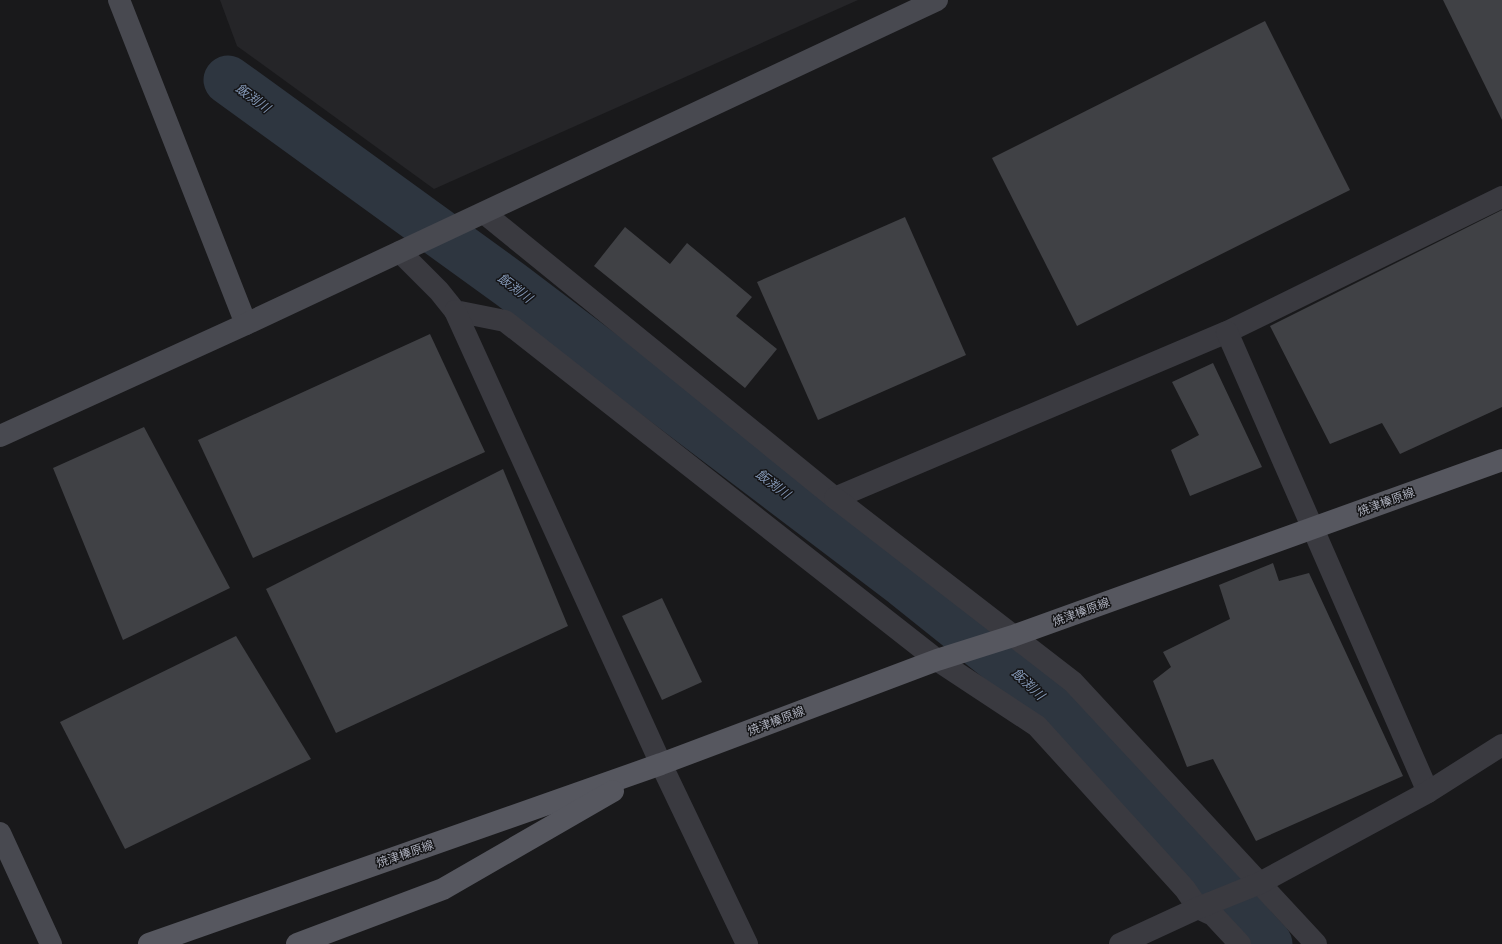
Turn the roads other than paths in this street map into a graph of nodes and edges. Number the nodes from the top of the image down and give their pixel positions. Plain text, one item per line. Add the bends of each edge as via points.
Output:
1 (119, 0) edge
2 (937, 0) edge
3 (1502, 197) edge
4 (475, 217) junction
5 (400, 252) junction
6 (455, 311) junction
7 (246, 324) junction
8 (1227, 332) junction
9 (0, 436) edge
10 (1502, 460) edge
11 (835, 498) junction
12 (1314, 528) junction
13 (1013, 636) junction
14 (937, 660) junction
15 (1502, 745) edge
16 (661, 764) junction
17 (1428, 792) junction
18 (0, 833) edge
19 (1260, 883) junction
20 (1198, 908) junction
21 (51, 944) edge
22 (149, 944) edge
23 (297, 944) edge
24 (747, 944) edge
25 (1120, 944) edge
26 (1240, 944) edge
27 (1316, 944) edge

1 - 7 street
2 - 4 street
3 - 8 street
4 - 5 street
4 - 11 street
5 - 6 street
5 - 7 street
6 - 14 street via 505,320
6 - 16 street
7 - 9 street
8 - 11 street
8 - 12 street
10 - 12 main road, 焼津榛原線
11 - 13 street
12 - 13 main road, 焼津榛原線
12 - 17 street
13 - 14 main road, 焼津榛原線
13 - 19 street via 1073,682
14 - 16 main road, 焼津榛原線
14 - 20 street via 1037,726 1185,889
15 - 17 street
16 - 22 main road, 焼津榛原線
16 - 23 main road, 焼津榛原線 via 443,889
16 - 24 street
17 - 19 street
18 - 21 street
19 - 20 street
19 - 27 street
20 - 25 street
20 - 26 street via 1213,914

